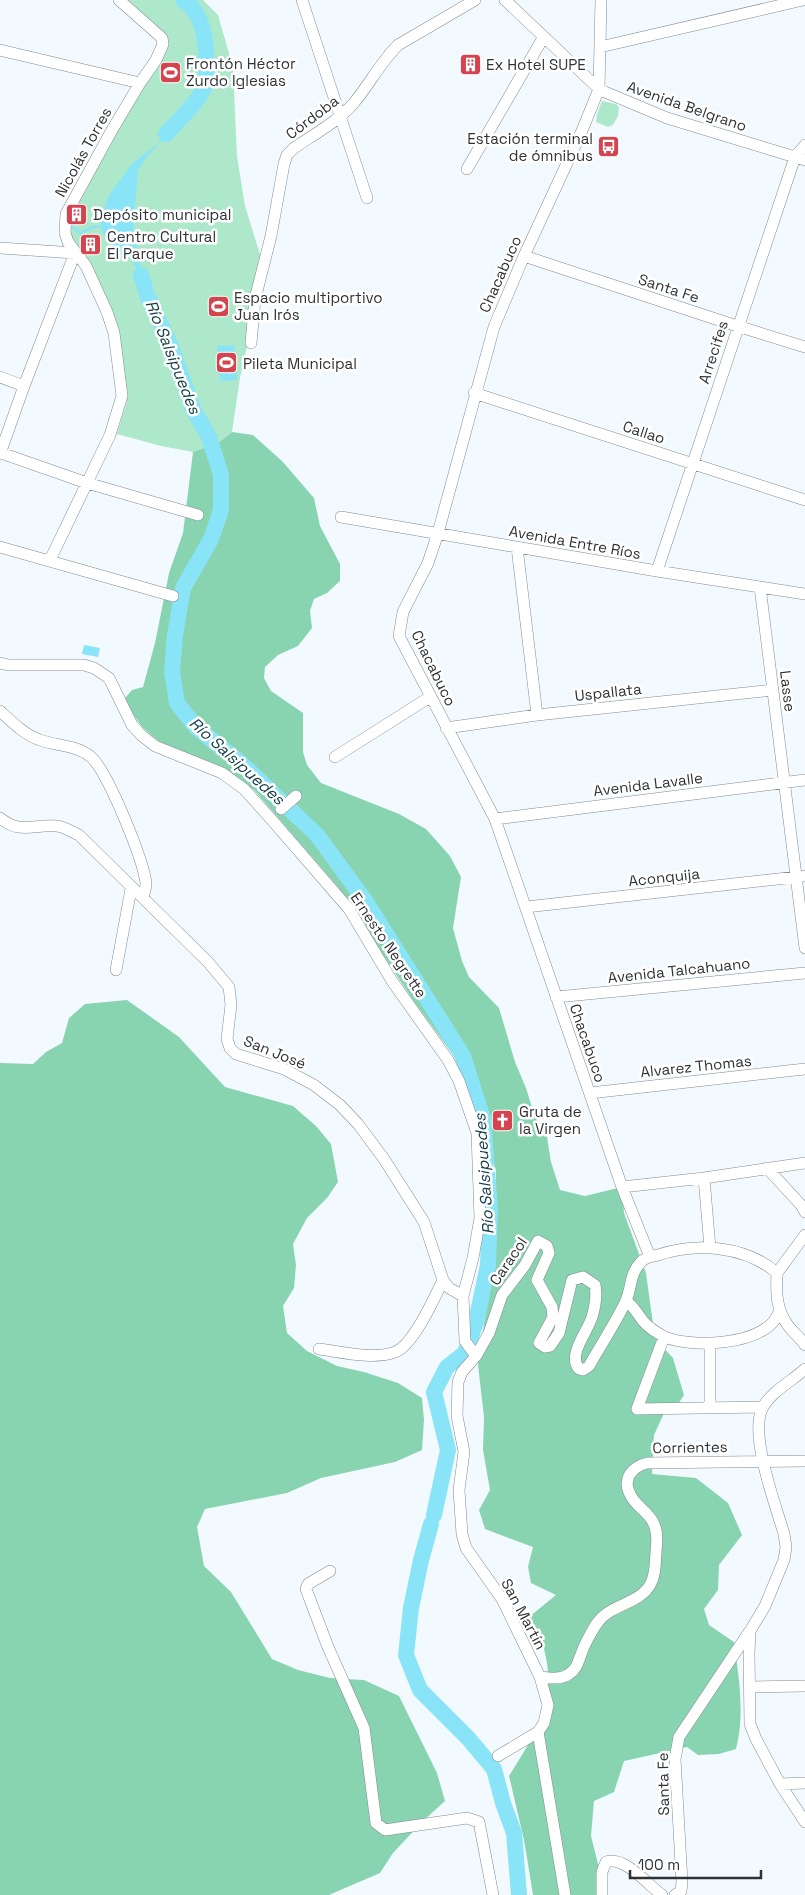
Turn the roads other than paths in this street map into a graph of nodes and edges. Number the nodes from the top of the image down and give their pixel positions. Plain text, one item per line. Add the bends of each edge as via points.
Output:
1 (119, 0) edge
2 (302, 0) edge
3 (475, 0) edge
4 (504, 0) edge
5 (601, 0) edge
6 (803, 0) edge
7 (543, 38) junction
8 (600, 47) junction
9 (0, 50) edge
10 (140, 83) junction
11 (599, 89) junction
12 (340, 116) junction
13 (805, 145) edge
14 (800, 158) edge
15 (467, 169) dead end
16 (367, 198) dead end
17 (0, 249) edge
18 (75, 253) junction
19 (524, 256) junction
20 (737, 326) junction
21 (251, 343) dead end
22 (805, 347) edge
23 (0, 377) edge
24 (24, 386) junction
25 (474, 393) junction
26 (0, 454) edge
27 (692, 463) junction
28 (87, 483) junction
29 (805, 500) edge
30 (198, 515) dead end
31 (341, 517) dead end
32 (438, 533) junction
33 (0, 546) edge
34 (517, 547) junction
35 (50, 560) junction
36 (657, 571) junction
37 (760, 587) junction
38 (805, 594) edge
39 (173, 596) dead end
40 (0, 663) edge
41 (773, 690) junction
42 (430, 697) junction
43 (0, 711) edge
44 (537, 715) junction
45 (446, 728) junction
46 (335, 757) dead end
47 (805, 780) edge
48 (784, 782) junction
49 (296, 796) dead end
50 (281, 809) dead end
51 (0, 818) edge
52 (495, 819) junction
53 (801, 876) edge
54 (132, 889) junction
55 (143, 898) junction
56 (526, 907) junction
57 (805, 948) edge
58 (116, 970) dead end
59 (805, 973) edge
60 (556, 997) junction
61 (805, 1069) edge
62 (590, 1093) junction
63 (805, 1163) edge
64 (767, 1168) junction
65 (704, 1178) junction
66 (622, 1187) junction
67 (805, 1212) edge
68 (805, 1235) edge
69 (710, 1248) junction
70 (650, 1257) junction
71 (777, 1274) junction
72 (443, 1280) junction
73 (463, 1296) junction
74 (626, 1301) junction
75 (780, 1310) junction
76 (664, 1337) junction
77 (710, 1343) junction
78 (805, 1345) edge
79 (319, 1349) dead end
80 (476, 1356) junction
81 (805, 1368) edge
82 (763, 1407) junction
83 (710, 1408) junction
84 (764, 1460) junction
85 (805, 1461) edge
86 (330, 1571) dead end
87 (750, 1630) junction
88 (540, 1677) junction
89 (805, 1686) edge
90 (749, 1687) junction
91 (538, 1732) junction
92 (498, 1756) dead end
93 (805, 1783) edge
94 (780, 1784) junction
95 (805, 1822) edge
96 (494, 1895) edge
97 (565, 1895) edge
98 (602, 1895) edge
99 (662, 1895) edge
100 (675, 1895) edge

1 - 10 street, Nicolás Torres via 162,38 163,44 156,60
2 - 12 street
3 - 12 street, Córdoba via 398,45
4 - 7 street, Avenida Belgrano
5 - 8 street, Chacabuco
6 - 8 street
7 - 11 street, Avenida Belgrano
7 - 15 street
8 - 11 street, Chacabuco
9 - 10 street
10 - 18 street, Nicolás Torres via 66,214 68,242
11 - 14 street, Avenida Belgrano via 667,118
11 - 19 street, Chacabuco
12 - 16 street
12 - 21 street, Córdoba via 294,148 284,164 256,299
13 - 14 street, Arrecifes
14 - 20 street, Arrecifes
17 - 18 street
18 - 24 street
18 - 28 street, Nicolás Torres via 86,266 107,312 114,333 122,387 110,436
19 - 20 street, Santa Fe
19 - 25 street, Chacabuco via 494,327
20 - 22 street, Santa Fe
20 - 27 street, Arrecifes
23 - 24 street
24 - 26 street
25 - 27 street, Callao
25 - 32 street, Chacabuco
26 - 28 street
27 - 29 street, Callao
27 - 36 street, Arrecifes
28 - 30 street
28 - 35 street, Nicolás Torres
31 - 32 street, Avenida Entre Ríos
32 - 34 street, Avenida Entre Ríos
32 - 42 street, Chacabuco via 428,563 403,612 399,636
33 - 35 street
34 - 36 street, Avenida Entre Ríos
34 - 44 street
35 - 39 street
36 - 37 street, Avenida Entre Ríos
37 - 38 street, Avenida Entre Ríos
37 - 41 street, Lasse
40 - 73 street, Ernesto Negrette via 84,665 109,678 132,725 141,735 155,746 222,773 244,789 349,909 392,981 448,1060 478,1133 480,1218
41 - 44 street, Uspallata
41 - 48 street, Lasse
42 - 45 street, Chacabuco
42 - 46 street
43 - 55 street via 24,732 39,740 77,749 91,757 116,799 139,855 146,885
44 - 45 street, Uspallata
45 - 52 street, Chacabuco
47 - 48 street, Avenida Lavalle
48 - 52 street, Avenida Lavalle
48 - 53 street, Lasse
49 - 50 street
51 - 54 street, San José via 19,828 58,826 68,830 79,836
52 - 56 street, Chacabuco
53 - 56 street, Aconquija
53 - 57 street, Lasse
54 - 55 street, San José
54 - 58 street
55 - 72 street, San José via 229,987 231,1006 227,1039 230,1048 236,1054 284,1069 314,1085 358,1124 424,1222
56 - 60 street, Chacabuco
59 - 60 street, Avenida Talcahuano
60 - 62 street, Chacabuco
61 - 62 street, Alvarez Thomas
62 - 66 street, Chacabuco
63 - 64 street
64 - 65 street
64 - 67 street
65 - 66 street
65 - 69 street
66 - 70 street, Chacabuco
68 - 71 street
69 - 70 street via 687,1248
69 - 71 street via 750,1256
70 - 74 street, Caracol via 642,1260 633,1272
71 - 75 street via 776,1298
72 - 73 street
72 - 79 street via 431,1307 405,1347 379,1356
73 - 80 street, Ernesto Negrette via 465,1341
74 - 76 street via 644,1322
74 - 80 street, Caracol via 589,1366 579,1369 575,1359 580,1339 591,1319 596,1294 595,1285 590,1281 583,1277 572,1280 559,1334 546,1347 539,1342 553,1317 552,1307 538,1280 549,1253 548,1246 538,1241 502,1295 489,1334
75 - 77 street via 774,1322 758,1332
75 - 78 street
76 - 77 street via 693,1344
76 - 83 street via 637,1409
77 - 83 street
80 - 88 street, San Martín via 458,1382 456,1416 464,1452 459,1490 462,1534 466,1548 502,1599
81 - 82 street
82 - 83 street
82 - 84 street, Santa Fe via 758,1417 758,1431
84 - 85 street
84 - 87 street, Santa Fe via 786,1547 765,1606
84 - 88 street, Corrientes via 647,1463 629,1473 627,1484 631,1496 653,1522 658,1537 654,1575 642,1594 610,1610 597,1622 582,1651 579,1665 568,1675 554,1679
86 - 96 street via 308,1584 306,1589 364,1728 376,1823 385,1830 467,1818 479,1822
87 - 90 street
87 - 100 street, Santa Fe via 679,1738 675,1759 682,1882 681,1891
88 - 91 street, San Martín via 548,1705 544,1723
89 - 90 street
90 - 94 street via 750,1724
91 - 92 street
91 - 97 street
93 - 94 street
94 - 95 street
98 - 99 street via 602,1872 606,1862 612,1860 626,1865

